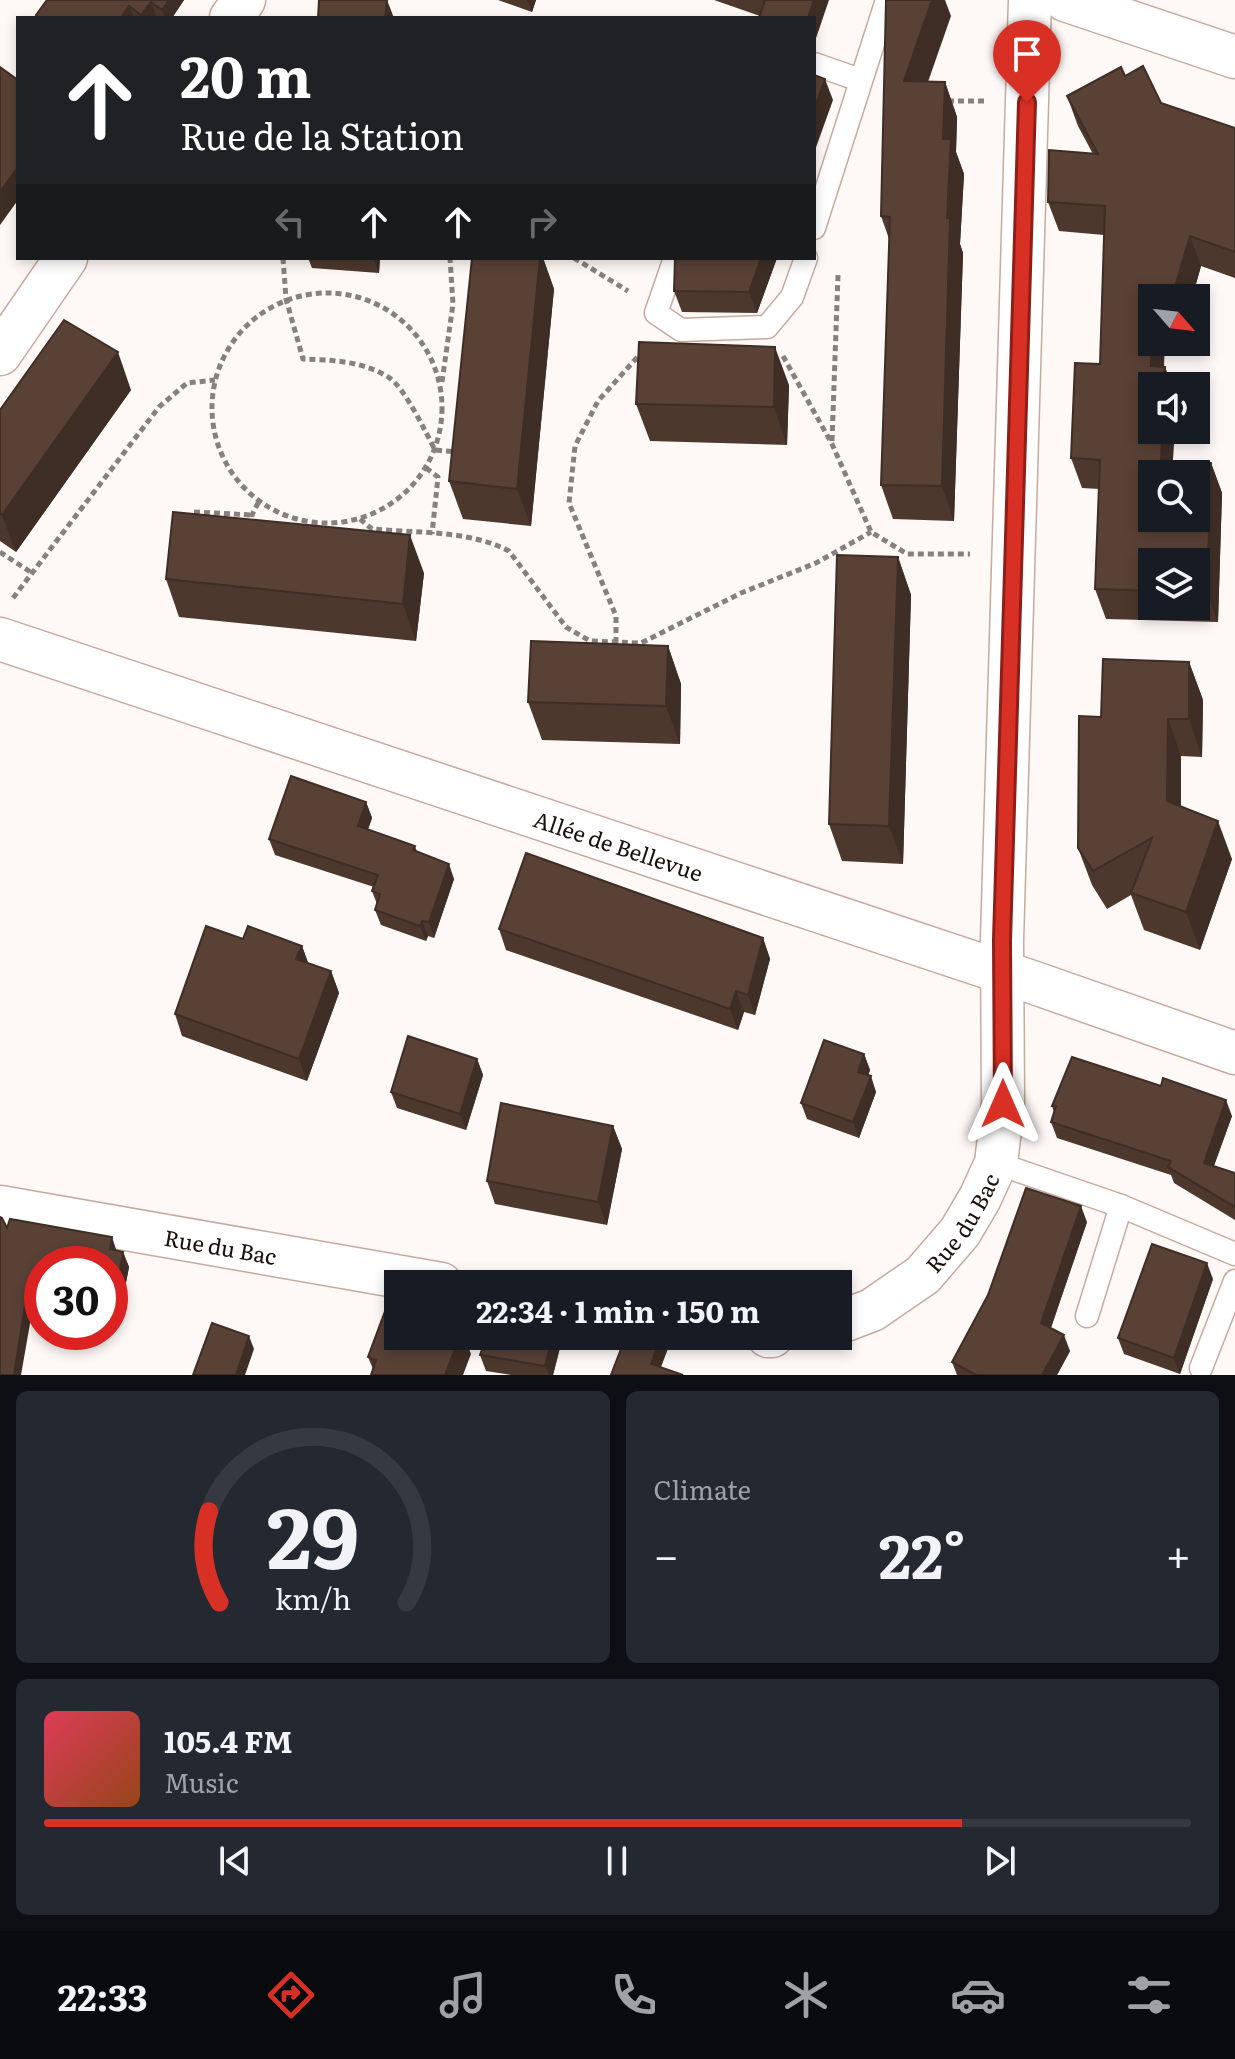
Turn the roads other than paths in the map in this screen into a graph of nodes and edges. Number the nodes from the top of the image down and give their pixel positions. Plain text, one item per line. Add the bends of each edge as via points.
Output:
1 (887, 0) edge
2 (1030, 0) edge
3 (1065, 0) edge
4 (1235, 57) edge
5 (816, 65) edge
6 (860, 80) junction
7 (816, 222) edge
8 (65, 260) edge
9 (674, 260) edge
10 (805, 260) edge
11 (0, 354) edge
12 (4, 622) edge
13 (1003, 973) junction
14 (1235, 1053) edge
15 (996, 1163) junction
16 (1121, 1206) junction
17 (0, 1207) edge
18 (1235, 1254) edge
19 (384, 1274) edge
20 (1235, 1281) edge
21 (1087, 1316) dead end
22 (852, 1318) edge
23 (1201, 1368) dead end

1 - 6 lane
2 - 13 street, Rue du Bac
3 - 4 street
5 - 6 lane
6 - 7 lane
8 - 11 street
9 - 10 lane via 656,313 681,330 767,327 792,297
12 - 13 street, Allée de Bellevue
13 - 14 street, Allée de Bellevue
13 - 15 street, Rue du Bac via 1003,1104
15 - 16 lane
15 - 22 street, Rue du Bac via 960,1232 923,1275
16 - 18 lane
16 - 21 lane
17 - 19 street, Rue du Bac
20 - 23 lane

